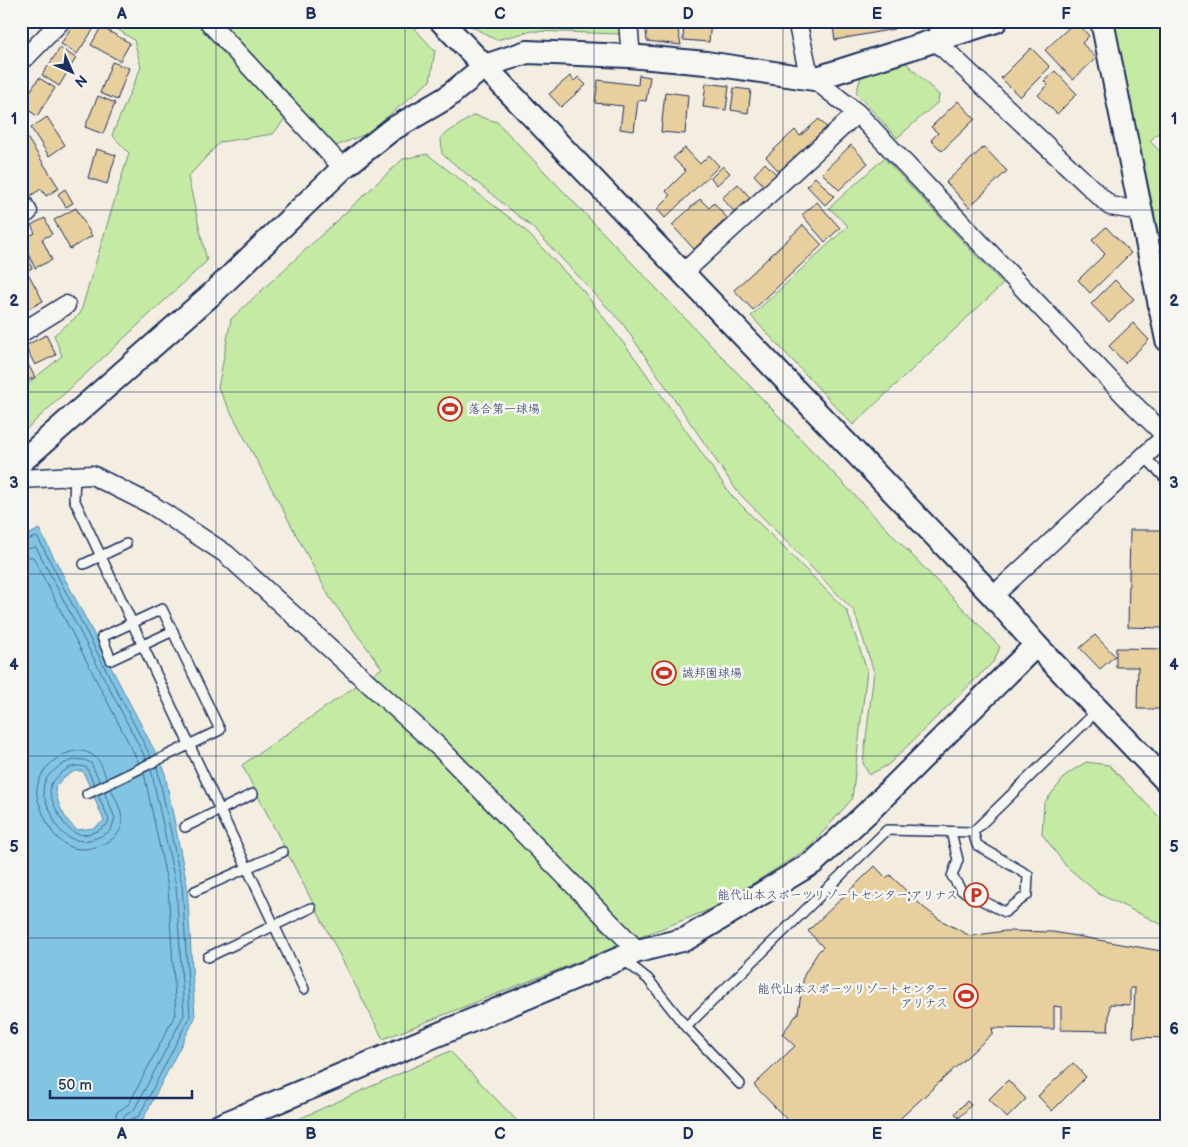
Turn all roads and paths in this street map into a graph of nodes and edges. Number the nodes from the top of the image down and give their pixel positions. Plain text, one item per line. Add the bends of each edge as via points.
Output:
1 (61, 21) edge
2 (208, 21) edge
3 (441, 21) edge
4 (628, 21) edge
5 (796, 21) edge
6 (996, 21) edge
7 (1102, 21) edge
8 (934, 31) edge
9 (629, 56) junction
10 (21, 57) edge
11 (485, 66) junction
12 (814, 79) junction
13 (857, 112) junction
14 (343, 168) junction
15 (21, 201) edge
16 (1141, 211) junction
17 (21, 216) edge
18 (682, 274) junction
19 (66, 305) dead end
20 (21, 333) edge
21 (1167, 340) edge
22 (1166, 436) edge
23 (1144, 456) junction
24 (21, 462) edge
25 (75, 476) junction
26 (21, 479) edge
27 (1167, 480) edge
28 (126, 544) dead end
29 (101, 556) junction
30 (84, 564) dead end
31 (993, 596) junction
32 (133, 623) junction
33 (172, 630) junction
34 (1036, 645) junction
35 (143, 646) junction
36 (1098, 710) junction
37 (190, 744) junction
38 (1167, 782) edge
39 (87, 794) dead end
40 (253, 794) dead end
41 (221, 809) junction
42 (185, 828) dead end
43 (951, 832) junction
44 (973, 832) junction
45 (283, 852) dead end
46 (248, 867) junction
47 (195, 891) dead end
48 (311, 908) dead end
49 (275, 925) junction
50 (630, 954) junction
51 (208, 957) dead end
52 (304, 989) dead end
53 (686, 1027) junction
54 (740, 1084) dead end
55 (219, 1126) edge

1 - 10 street via 26,57
2 - 14 street
3 - 11 street
4 - 9 street
5 - 12 street via 807,66
6 - 8 street
7 - 16 street
8 - 12 street
8 - 16 street via 1110,206
9 - 11 street via 527,52
9 - 12 street via 706,63
11 - 14 street via 446,98 391,130
11 - 18 street
12 - 13 street
13 - 18 street
13 - 22 street
14 - 24 street via 213,293
15 - 17 street via 28,212
16 - 21 street
18 - 31 street
19 - 20 street
22 - 23 street
23 - 27 lane
23 - 31 street
25 - 26 street
25 - 29 lane via 74,499
25 - 50 street via 92,475 143,501 226,554 440,748
28 - 29 lane
29 - 30 lane
29 - 32 lane
31 - 34 street
32 - 33 lane via 162,609
32 - 35 lane
32 - 35 lane via 102,638 111,660
33 - 35 lane
33 - 37 lane via 220,730
34 - 36 street
34 - 50 street via 814,862 686,939
35 - 37 lane
36 - 38 street
36 - 44 lane
37 - 39 lane
37 - 41 lane
40 - 41 lane
41 - 42 lane
41 - 46 lane
43 - 44 lane
43 - 44 lane via 958,860 952,876 956,883 961,890 1005,912 1028,895 1028,875 977,845
43 - 53 lane via 887,830
45 - 46 lane
46 - 47 lane
46 - 49 lane
48 - 49 lane
49 - 51 lane
49 - 52 lane
50 - 53 lane
50 - 55 street
53 - 54 lane

